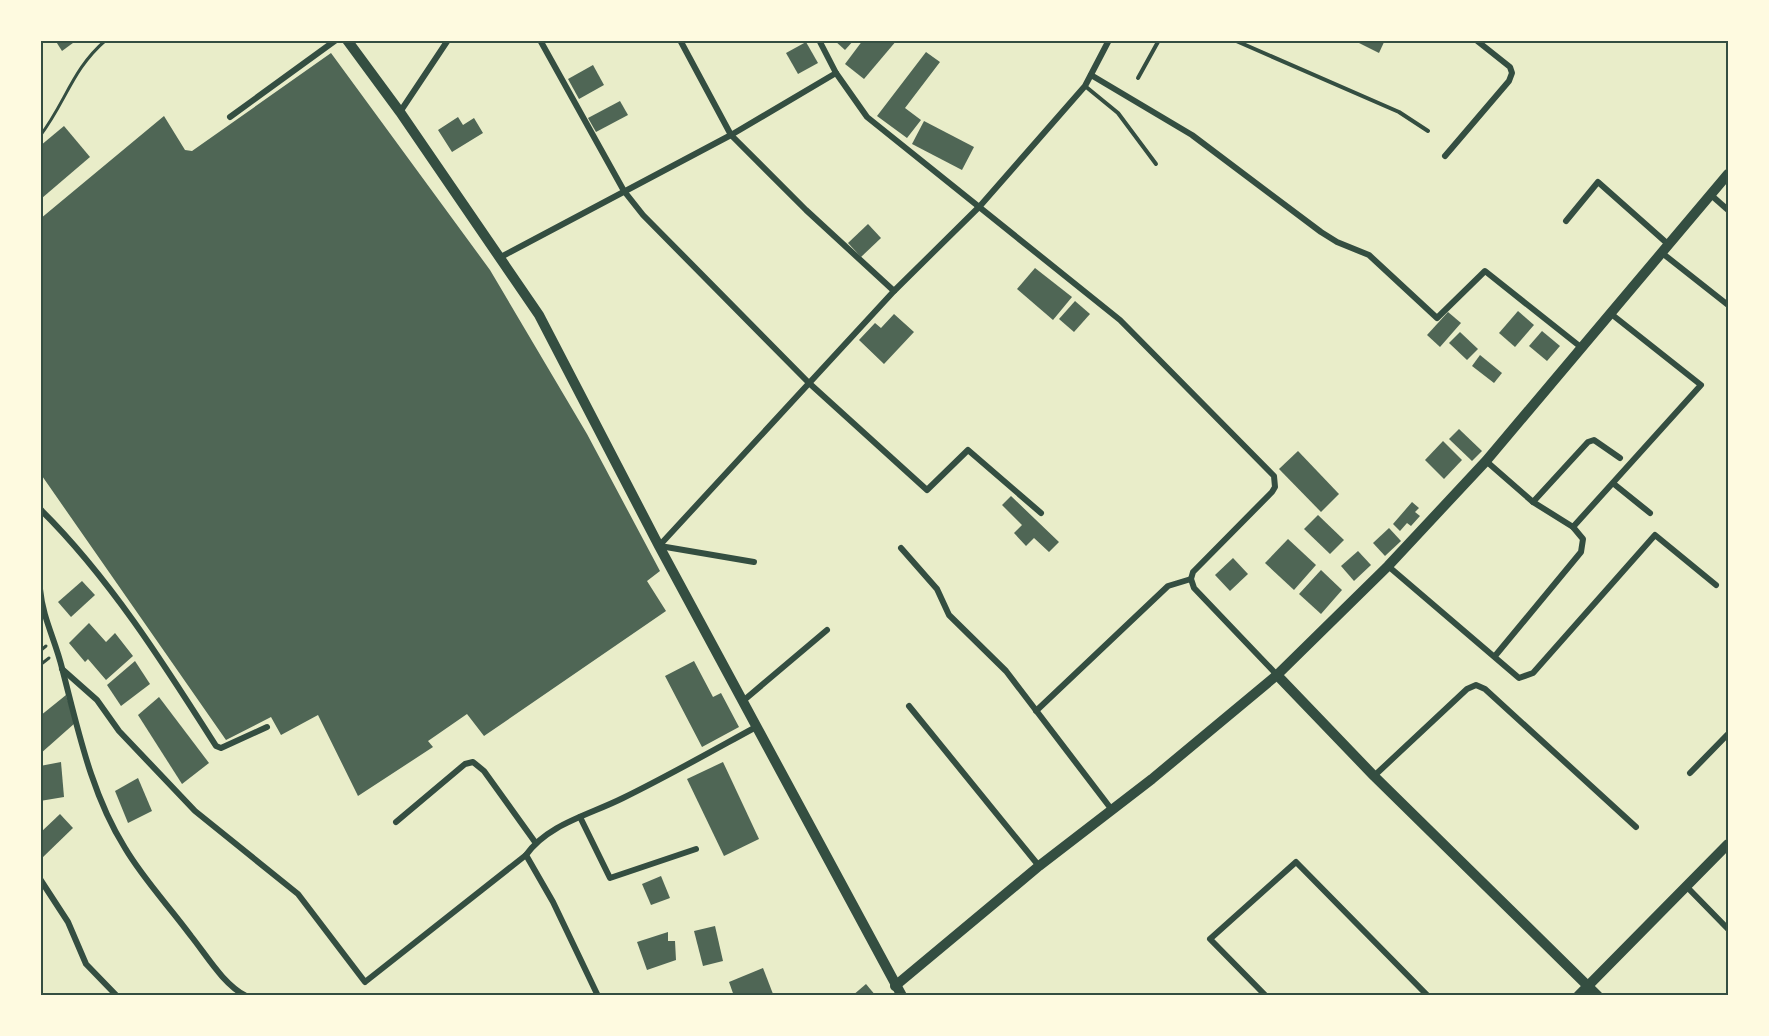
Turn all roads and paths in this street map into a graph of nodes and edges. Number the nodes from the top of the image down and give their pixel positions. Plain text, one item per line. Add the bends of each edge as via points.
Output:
1 (106, 40) edge
2 (336, 40) edge
3 (347, 40) edge
4 (448, 40) edge
5 (540, 40) edge
6 (680, 40) edge
7 (819, 40) edge
8 (1109, 40) edge
9 (1160, 40) edge
10 (1234, 40) edge
11 (1476, 40) edge
12 (1485, 43) edge
13 (836, 73) junction
14 (1091, 75) junction
15 (1138, 78) dead end
16 (1085, 86) junction
17 (400, 112) junction
18 (230, 117) dead end
19 (1428, 130) dead end
20 (732, 135) junction
21 (40, 136) edge
22 (1445, 156) dead end
23 (1156, 164) dead end
24 (1728, 174) edge
25 (624, 191) junction
26 (1711, 195) junction
27 (980, 206) junction
28 (1728, 210) edge
29 (1566, 221) dead end
30 (1665, 249) junction
31 (500, 258) junction
32 (894, 291) junction
33 (1728, 305) edge
34 (1610, 313) junction
35 (1582, 348) junction
36 (809, 383) junction
37 (1620, 458) dead end
38 (1486, 461) junction
39 (1614, 484) junction
40 (1533, 501) junction
41 (40, 509) edge
42 (1041, 513) dead end
43 (1650, 513) dead end
44 (40, 525) edge
45 (1573, 527) junction
46 (659, 546) junction
47 (901, 548) dead end
48 (754, 562) dead end
49 (1388, 566) junction
50 (40, 577) edge
51 (1191, 579) junction
52 (1716, 585) dead end
53 (40, 589) edge
54 (42, 614) edge
55 (827, 630) dead end
56 (1496, 656) junction
57 (62, 669) junction
58 (1277, 675) junction
59 (743, 701) junction
60 (909, 706) dead end
61 (1036, 711) junction
62 (267, 727) dead end
63 (756, 727) junction
64 (1728, 734) edge
65 (1690, 773) dead end
66 (1374, 776) junction
67 (1112, 810) junction
68 (580, 817) junction
69 (396, 822) dead end
70 (1636, 827) dead end
71 (535, 842) junction
72 (1728, 844) edge
73 (696, 849) dead end
74 (525, 855) junction
75 (1039, 866) junction
76 (40, 879) edge
77 (1685, 886) junction
78 (1728, 929) edge
79 (1588, 986) junction
80 (899, 991) edge
81 (117, 996) edge
82 (246, 996) edge
83 (598, 996) edge
84 (1266, 996) edge
85 (1428, 996) edge
86 (1578, 996) edge
87 (1598, 996) edge

1 - 21 path via 76,73 55,117
2 - 18 street
3 - 17 street
4 - 17 street
5 - 25 street
6 - 20 street
7 - 13 street
8 - 14 street
9 - 15 lane
10 - 19 lane via 1399,112
11 - 12 street
12 - 22 street via 1512,73
13 - 20 street
13 - 27 street via 867,117
14 - 16 street
14 - 35 street via 1192,135 1321,232 1370,255 1437,318 1485,271
16 - 23 lane via 1118,113
16 - 27 street
17 - 31 street
20 - 25 street
20 - 32 street
24 - 26 street
25 - 31 street
25 - 36 street
26 - 28 street
26 - 30 street
27 - 32 street
27 - 51 street via 1120,320 1274,476 1272,492 1193,572
29 - 30 street via 1598,182
30 - 33 street
30 - 34 street
31 - 46 street via 539,315
32 - 36 street
34 - 35 street
34 - 39 street via 1701,385
35 - 38 street
36 - 42 street via 927,490 968,450
36 - 46 street
37 - 40 street via 1594,440 1588,442
38 - 40 street
38 - 49 street
39 - 43 street
39 - 45 street
40 - 45 street
41 - 62 street via 63,531 158,654 216,746 224,748
44 - 50 street
45 - 56 street via 1583,539 1581,552
46 - 48 street
46 - 59 street
47 - 61 street via 937,589 949,615 1006,671
49 - 56 street
49 - 58 street
51 - 58 street via 1194,588
51 - 61 street via 1168,586
52 - 56 street via 1655,535 1533,673 1519,678
53 - 54 street
54 - 57 street
55 - 59 street
57 - 74 street via 97,700 119,731 195,811 298,894 365,982
57 - 82 street via 91,774 124,848 161,902 223,977
58 - 66 street
58 - 67 street
59 - 63 street
60 - 75 street
61 - 67 street
63 - 68 street
63 - 80 street
64 - 65 street
66 - 70 street via 1467,689 1476,685
66 - 79 street
67 - 75 street
68 - 71 street
68 - 73 street via 610,878
69 - 71 street via 465,764 473,762 484,771
71 - 74 street
72 - 77 street
74 - 83 street via 553,902
75 - 80 street
76 - 81 street via 68,922 86,964
77 - 78 street
77 - 79 street
79 - 86 street
79 - 87 street
84 - 85 street via 1210,939 1296,862

